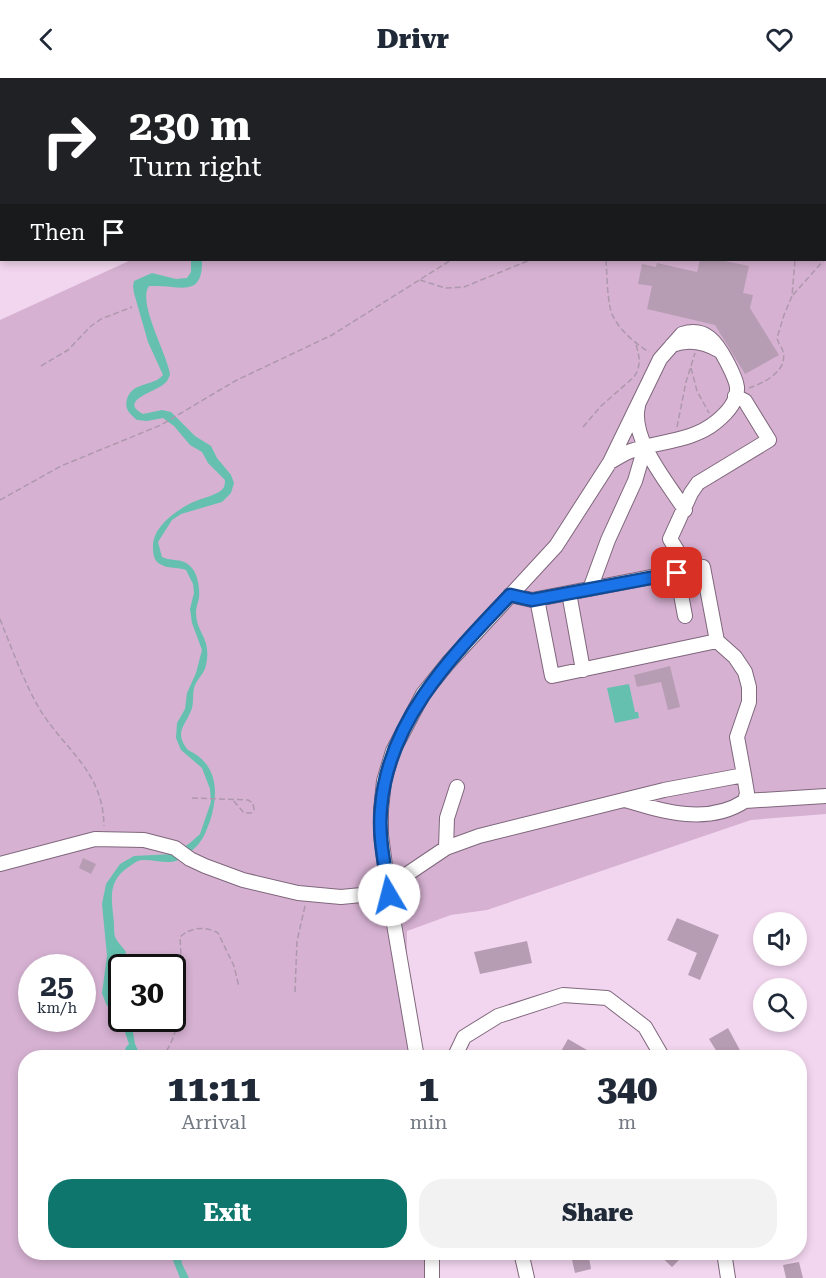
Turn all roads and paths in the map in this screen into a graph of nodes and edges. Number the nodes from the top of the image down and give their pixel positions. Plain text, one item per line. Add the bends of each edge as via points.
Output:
1 (449, 261) edge
2 (528, 261) edge
3 (606, 261) edge
4 (795, 261) edge
5 (822, 261) edge
6 (419, 280) junction
7 (792, 296) junction
8 (132, 307) dead end
9 (697, 342) junction
10 (636, 343) junction
11 (670, 346) junction
12 (721, 352) junction
13 (660, 359) junction
14 (41, 366) dead end
15 (691, 367) junction
16 (736, 392) junction
17 (640, 399) junction
18 (715, 423) junction
19 (583, 427) dead end
20 (678, 439) junction
21 (645, 447) junction
22 (609, 462) junction
23 (0, 500) edge
24 (685, 510) junction
25 (683, 572) junction
26 (590, 589) junction
27 (569, 593) junction
28 (510, 595) junction
29 (537, 599) junction
30 (685, 616) dead end
31 (0, 619) edge
32 (717, 641) junction
33 (583, 670) junction
34 (744, 775) junction
35 (457, 788) dead end
36 (826, 796) edge
37 (192, 798) dead end
38 (233, 800) junction
39 (625, 800) junction
40 (745, 801) junction
41 (104, 839) junction
42 (446, 848) junction
43 (0, 864) edge
44 (388, 891) junction
45 (308, 894) junction
46 (239, 987) dead end
47 (295, 992) dead end
48 (167, 1050) edge
49 (416, 1050) edge
50 (458, 1050) edge
51 (658, 1050) edge
52 (432, 1260) edge
53 (523, 1260) edge
54 (725, 1260) edge
55 (432, 1278) edge
56 (527, 1278) edge
57 (728, 1278) edge

1 - 6 path
2 - 6 path via 464,287 445,288
3 - 10 path via 609,306
4 - 7 path
5 - 7 path
6 - 23 path via 332,335 244,376 160,425 61,466
7 - 16 path via 777,338 783,363 760,384
8 - 14 path via 101,319 68,350
9 - 11 street via 682,341
9 - 12 street
9 - 15 path
10 - 13 path
10 - 19 path via 638,371
11 - 12 street via 682,334 700,332 707,334
11 - 13 street
12 - 16 street via 734,376
13 - 17 street
15 - 18 path via 699,397
15 - 20 path via 678,420
16 - 18 street via 730,408
16 - 24 street via 769,440 698,483
17 - 21 street via 636,413
17 - 22 street
18 - 20 street
20 - 21 street
21 - 22 street
21 - 24 street
21 - 26 street
22 - 28 street via 556,546
24 - 25 street via 670,539
25 - 26 street
25 - 30 street
25 - 32 street via 703,567
26 - 27 street
27 - 29 street
27 - 33 street
28 - 29 street
28 - 44 street via 423,694 393,751 381,810
29 - 33 street via 552,676
31 - 41 path via 39,707 96,785 104,813
32 - 33 street
32 - 34 street via 746,672 749,702 737,737
34 - 39 street
34 - 40 street
35 - 42 street via 447,818
36 - 40 street
37 - 38 path
38 - 38 path via 251,801 254,810 244,813
39 - 40 street via 697,815 712,815
39 - 42 street via 526,823
41 - 43 street
41 - 45 street via 144,840 175,848 190,859 243,880
42 - 44 street
44 - 45 street via 341,897
44 - 49 street
45 - 47 path via 297,941
46 - 48 path via 218,933 196,928 180,937 182,980 177,1026
50 - 51 street via 464,1038 498,1016 563,995 607,998 645,1027
52 - 55 street
53 - 56 street
54 - 57 street

